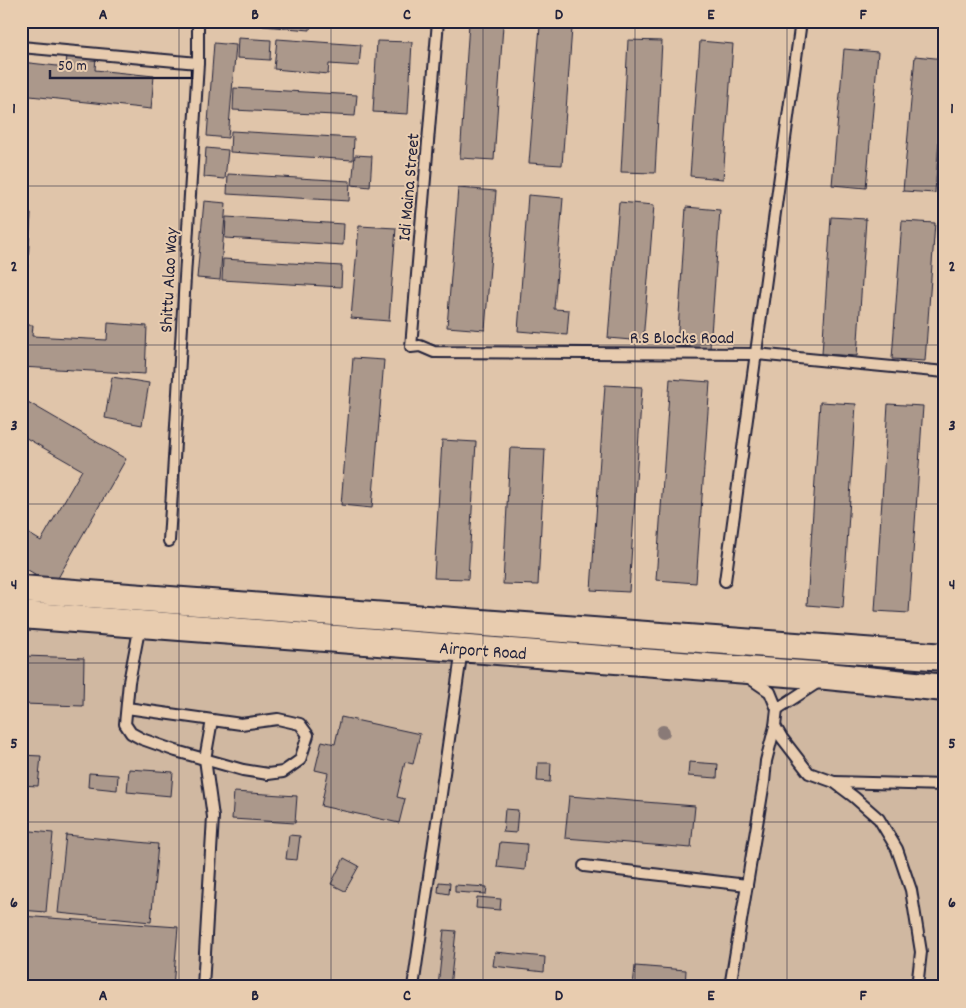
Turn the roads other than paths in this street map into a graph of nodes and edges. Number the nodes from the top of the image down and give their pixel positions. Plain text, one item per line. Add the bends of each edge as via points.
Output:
1 (198, 21) edge
2 (438, 21) edge
3 (801, 21) edge
4 (21, 47) edge
5 (198, 63) junction
6 (420, 346) joint
7 (756, 354) junction
8 (945, 372) edge
9 (169, 541) dead end
10 (725, 581) dead end
11 (21, 589) edge
12 (21, 615) edge
13 (140, 624) junction
14 (462, 648) junction
15 (945, 657) edge
16 (737, 669) junction
17 (828, 676) junction
18 (945, 688) edge
19 (126, 708) junction
20 (777, 709) junction
21 (212, 720) junction
22 (775, 726) junction
23 (205, 759) junction
24 (834, 782) junction
25 (945, 785) edge
26 (584, 866) dead end
27 (746, 885) junction
28 (203, 987) edge
29 (413, 987) edge
30 (730, 987) edge
31 (917, 987) edge

1 - 5 lane, Shittu Alao Way
2 - 6 lane, Idi Maina Street via 411,347
3 - 7 lane
4 - 5 lane
5 - 9 lane, Shittu Alao Way
6 - 7 lane, R.S Blocks Road via 434,352
7 - 8 lane, R.S Blocks Road
7 - 10 lane
11 - 15 main road, Airport Road
12 - 13 main road, Airport Road
13 - 14 main road, Airport Road
13 - 19 lane
14 - 16 main road, Airport Road
14 - 29 lane
16 - 17 main road, Airport Road
16 - 20 lane via 770,692
17 - 18 main road, Airport Road
17 - 20 lane
19 - 21 lane
19 - 23 lane via 125,724 131,733
20 - 22 lane
21 - 23 lane
21 - 23 lane via 241,724 278,719 300,724 308,735 300,760 283,772 268,774 243,770
22 - 24 lane via 809,773
22 - 27 lane via 766,761
23 - 28 lane via 213,817
24 - 25 lane
24 - 31 lane via 879,819 897,849 911,890 921,952
26 - 27 lane
27 - 30 lane

